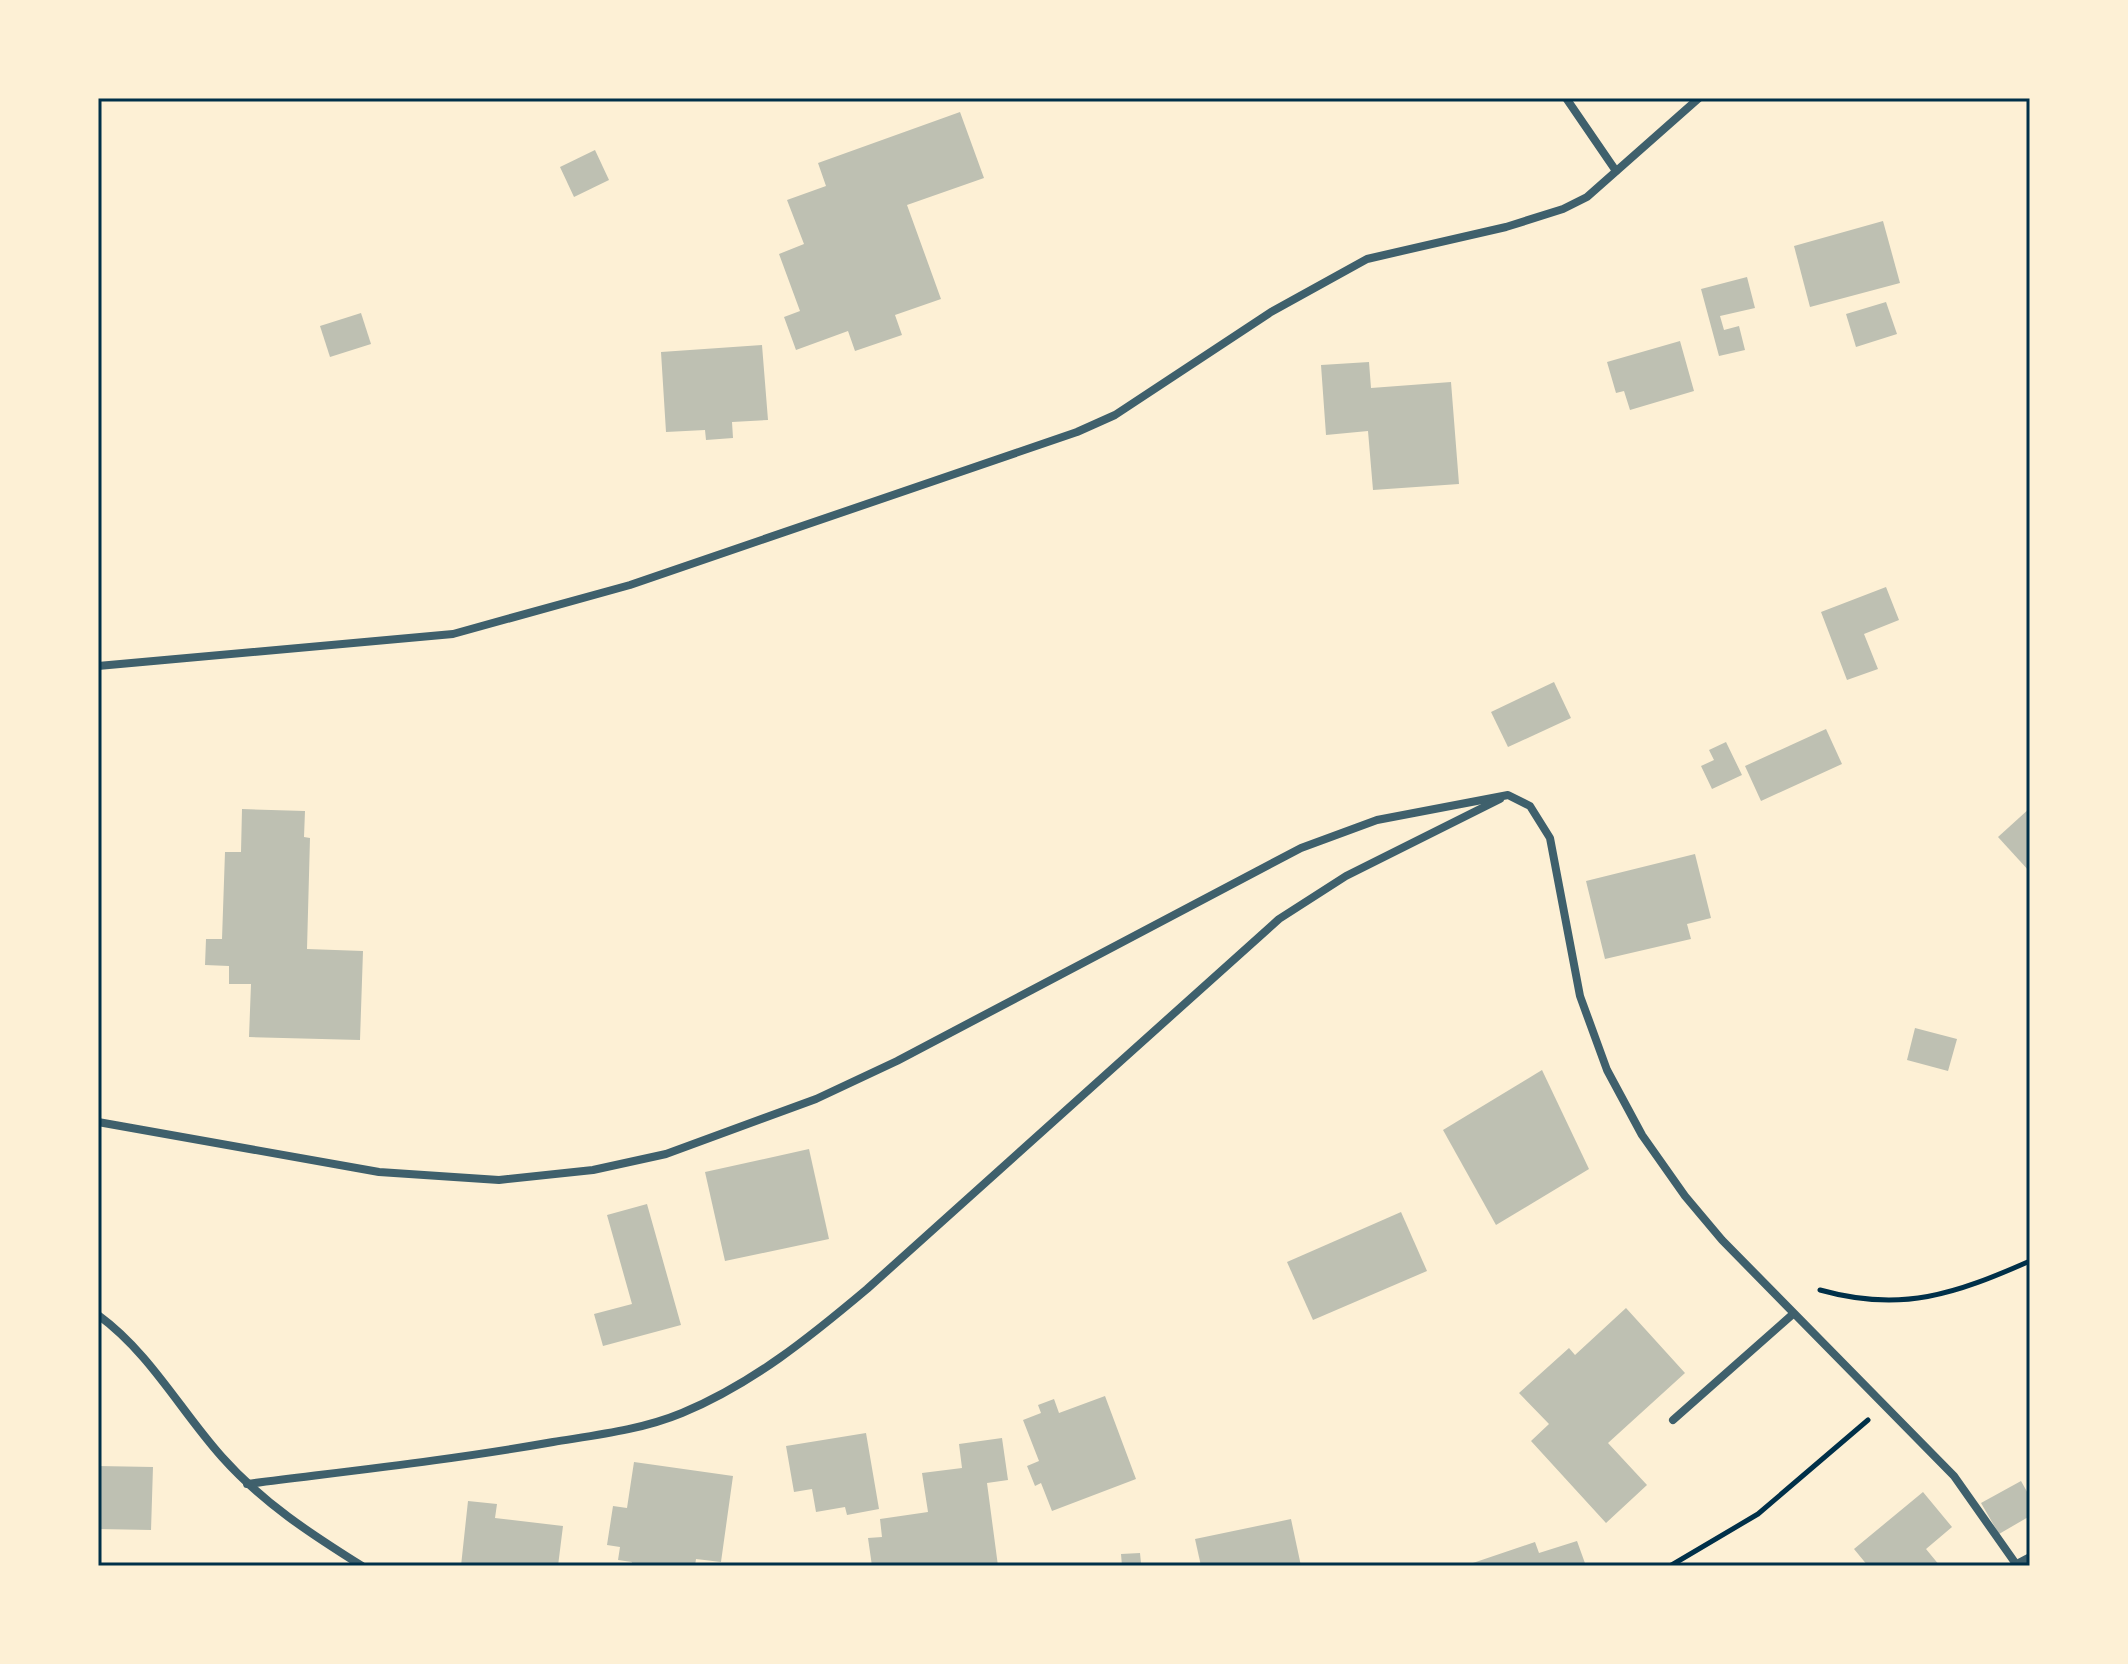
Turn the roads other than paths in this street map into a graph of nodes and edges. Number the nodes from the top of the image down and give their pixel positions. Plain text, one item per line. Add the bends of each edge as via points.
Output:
1 (1566, 98) edge
2 (1699, 98) edge
3 (1616, 171) junction
4 (98, 666) edge
5 (1508, 795) junction
6 (98, 1122) edge
7 (1793, 1314) junction
8 (98, 1315) edge
9 (1673, 1420) dead end
10 (247, 1484) junction
11 (2030, 1557) edge
12 (2014, 1565) edge
13 (362, 1566) edge

1 - 3 street
2 - 3 street
3 - 4 street via 1587,197 1563,209 1367,259 1271,312 1115,415 1077,432 630,585 453,634
5 - 6 street via 1377,820 1301,848 897,1061 816,1099 666,1154 593,1170 499,1180 379,1172
5 - 7 street via 1530,806 1550,838 1580,996 1607,1070 1635,1122 1685,1196
5 - 10 street via 1346,876 1279,919 867,1289 803,1343 739,1386 643,1427
7 - 9 street
7 - 12 street via 1954,1476
8 - 10 street via 138,1350
10 - 13 street via 310,1534
11 - 12 street

